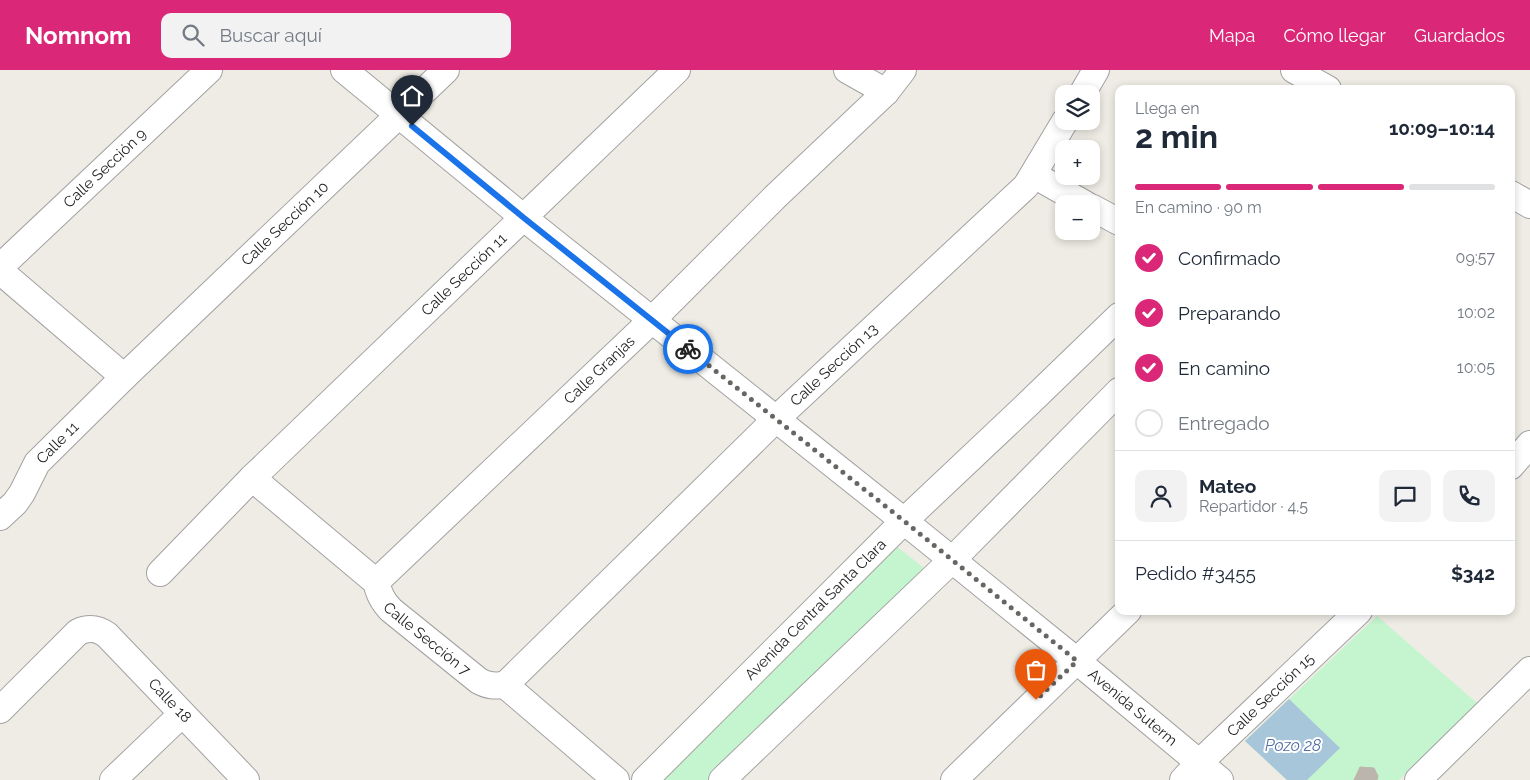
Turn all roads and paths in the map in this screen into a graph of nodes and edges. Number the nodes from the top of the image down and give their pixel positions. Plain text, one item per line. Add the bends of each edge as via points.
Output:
1 (209, 70) edge
2 (344, 70) edge
3 (446, 70) edge
4 (677, 70) edge
5 (847, 70) edge
6 (903, 70) edge
7 (1096, 70) edge
8 (1294, 70) edge
9 (1087, 85) edge
10 (1321, 85) edge
11 (886, 92) junction
12 (398, 114) junction
13 (1060, 130) edge
14 (1034, 175) junction
15 (1069, 195) edge
16 (1515, 196) edge
17 (1530, 205) edge
18 (1100, 212) edge
19 (524, 218) junction
20 (1115, 220) edge
21 (0, 267) edge
22 (0, 271) edge
23 (652, 320) junction
24 (1115, 320) edge
25 (124, 377) junction
26 (1115, 395) edge
27 (776, 418) junction
28 (252, 478) junction
29 (0, 517) edge
30 (904, 521) junction
31 (952, 560) junction
32 (160, 573) dead end
33 (376, 582) junction
34 (1124, 615) edge
35 (1355, 615) edge
36 (1077, 661) junction
37 (1530, 670) edge
38 (505, 685) junction
39 (0, 710) edge
40 (182, 714) junction
41 (1191, 771) edge
42 (113, 780) edge
43 (246, 780) edge
44 (616, 780) edge
45 (645, 780) edge
46 (722, 780) edge
47 (954, 780) edge
48 (1220, 780) edge
49 (1418, 780) edge

1 - 21 street, Calle Sección 9
2 - 12 street, Avenida Suterm
3 - 12 street, Calle Sección 10
4 - 19 street, Calle Sección 11
5 - 11 street
6 - 11 street, Calle Granjas
7 - 9 street
8 - 10 street
11 - 23 street, Calle Granjas
12 - 19 street, Avenida Suterm
12 - 25 street, Calle Sección 10
13 - 14 street, Calle Sección 13
14 - 15 street
14 - 27 street, Calle Sección 13 via 1026,186
16 - 17 street
18 - 20 street
19 - 23 street, Avenida Suterm
19 - 28 street, Calle Sección 11
22 - 25 street
23 - 27 street, Avenida Suterm
23 - 33 street, Calle Granjas
24 - 30 street, Avenida Central Santa Clara
25 - 29 street, Calle 11 via 37,463 22,493
26 - 31 street
27 - 30 street, Avenida Suterm
27 - 38 street, Calle Sección 13
28 - 32 street, Calle Sección 11
28 - 33 street, Calle Sección 7
30 - 31 street, Avenida Suterm
30 - 45 street, Avenida Central Santa Clara
31 - 36 street, Avenida Suterm
31 - 46 street
33 - 38 street, Calle Sección 7 via 390,610 479,681 486,685
34 - 36 street
35 - 41 street, Calle Sección 15
36 - 41 street, Avenida Suterm
36 - 47 street
37 - 49 street
38 - 44 street
39 - 40 street, Calle 18 via 78,632 92,628 107,635
40 - 42 street
40 - 43 street, Calle 18
41 - 48 street, Avenida Suterm

